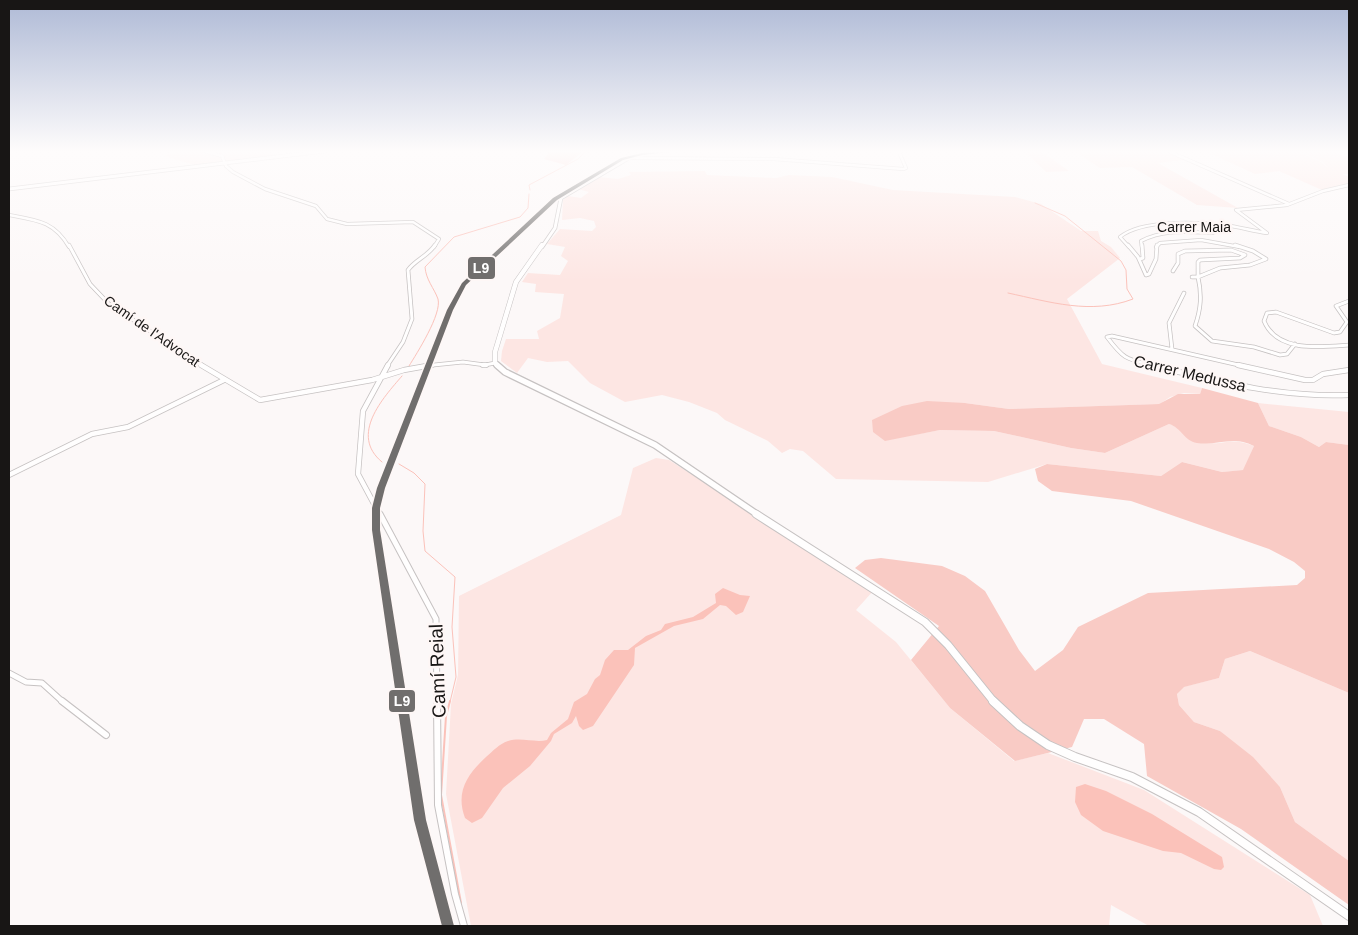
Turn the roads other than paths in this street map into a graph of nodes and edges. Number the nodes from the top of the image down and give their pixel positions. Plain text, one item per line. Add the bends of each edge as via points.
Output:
1 (282, 195) edge
2 (567, 195) edge
3 (1268, 195) edge
4 (1313, 195) edge
5 (1289, 204) junction
6 (9, 215) edge
7 (1213, 234) dead end
8 (1140, 259) junction
9 (1173, 271) dead end
10 (1192, 277) dead end
11 (1198, 277) junction
12 (1184, 293) dead end
13 (1349, 301) edge
14 (1348, 322) edge
15 (1295, 344) junction
16 (1349, 345) edge
17 (1172, 349) junction
18 (495, 364) junction
19 (1348, 371) edge
20 (379, 378) junction
21 (224, 380) junction
22 (1349, 395) edge
23 (9, 475) edge
24 (9, 673) edge
25 (106, 736) dead end
26 (1349, 916) edge
27 (464, 926) edge

1 - 20 street, Camí Reial via 319,207 327,219 347,224 413,222 420,224 431,236 440,238 432,250 408,270 412,320 403,342
2 - 18 main road via 561,198 555,228 516,282
3 - 5 street
4 - 5 street
5 - 8 street, Carrer Maia via 1236,210 1267,233 1195,224 1156,226 1120,236
6 - 21 street, Camí de l'Advocat via 53,226 68,244 90,284 109,304
7 - 8 street via 1146,238 1141,241 1143,259
8 - 11 street, Carrer Maia via 1144,273 1149,274 1157,245 1186,241 1230,243 1266,258 1252,265 1220,268
9 - 11 street via 1178,263 1178,254 1185,250 1227,250 1245,255 1200,260
10 - 11 street
11 - 15 street via 1200,312 1195,324 1207,339 1282,355 1289,353
12 - 17 street, Carrer Medussa via 1169,323
13 - 14 street via 1336,306
14 - 15 street via 1340,332 1333,333 1281,314 1266,314 1265,325 1270,333
15 - 16 street via 1311,347
17 - 19 street, Carrer Medussa via 1305,380
17 - 22 street, Carrer Medussa via 1107,337 1126,359 1269,390
18 - 20 street via 485,366 463,362 404,370
18 - 26 main road via 505,372 655,444 714,487 925,622 988,695 1036,738 1070,756 1154,788 1276,865
20 - 21 street, Camí de l'Advocat via 264,401
20 - 27 street, Camí Reial via 363,411 358,474 436,619 438,805 454,894
21 - 23 street via 128,427 92,434
24 - 25 street via 26,682 42,683

